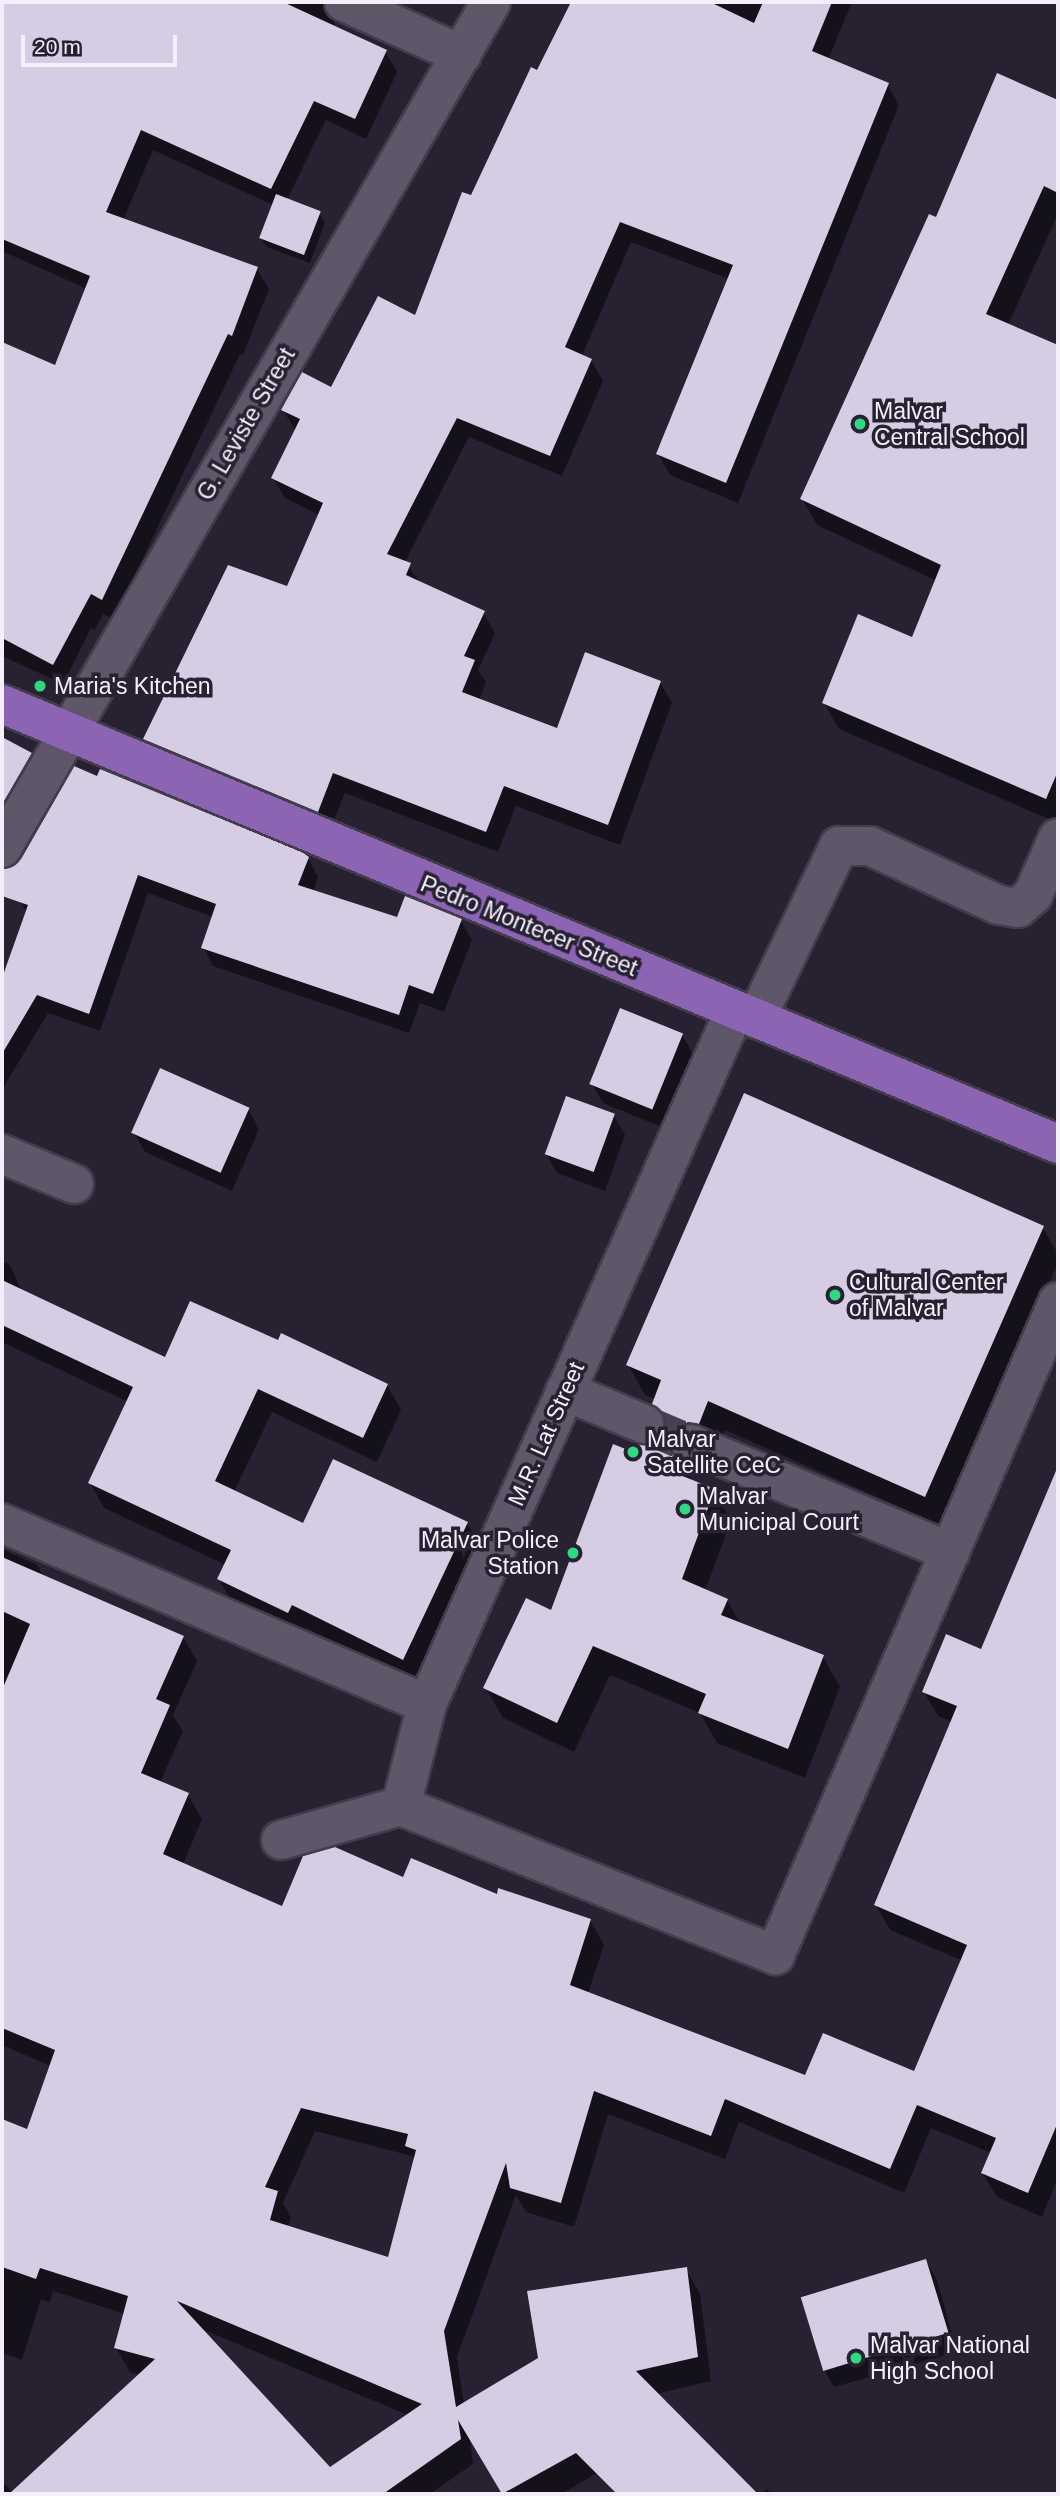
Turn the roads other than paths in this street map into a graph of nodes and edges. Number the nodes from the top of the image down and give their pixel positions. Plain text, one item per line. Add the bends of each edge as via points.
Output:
1 (344, 2) edge
2 (491, 2) edge
3 (462, 55) junction
4 (2, 704) edge
5 (65, 732) junction
6 (1058, 838) edge
7 (2, 848) edge
8 (746, 1015) junction
9 (1058, 1144) edge
10 (2, 1154) edge
11 (74, 1184) dead end
12 (1058, 1303) edge
13 (565, 1391) junction
14 (644, 1424) tunnel mouth
15 (691, 1444) tunnel mouth
16 (2, 1523) edge
17 (950, 1552) junction
18 (426, 1704) junction
19 (401, 1806) junction
20 (281, 1840) dead end

1 - 3 street
2 - 3 street, G. Leviste Street
3 - 5 street, G. Leviste Street
4 - 5 main road, Pedro Montecer Street
5 - 7 street, G. Leviste Street
5 - 8 main road, Pedro Montecer Street
6 - 8 street, M.R. Lat Street via 1032,895 1018,908 999,905 870,846 839,846
8 - 9 main road, Pedro Montecer Street
8 - 13 street, M.R. Lat Street
10 - 11 street
12 - 17 street
13 - 14 street
13 - 18 street, M.R. Lat Street
15 - 17 street
16 - 18 street
17 - 19 street via 775,1955
18 - 19 street, M.R. Lat Street
19 - 20 street

